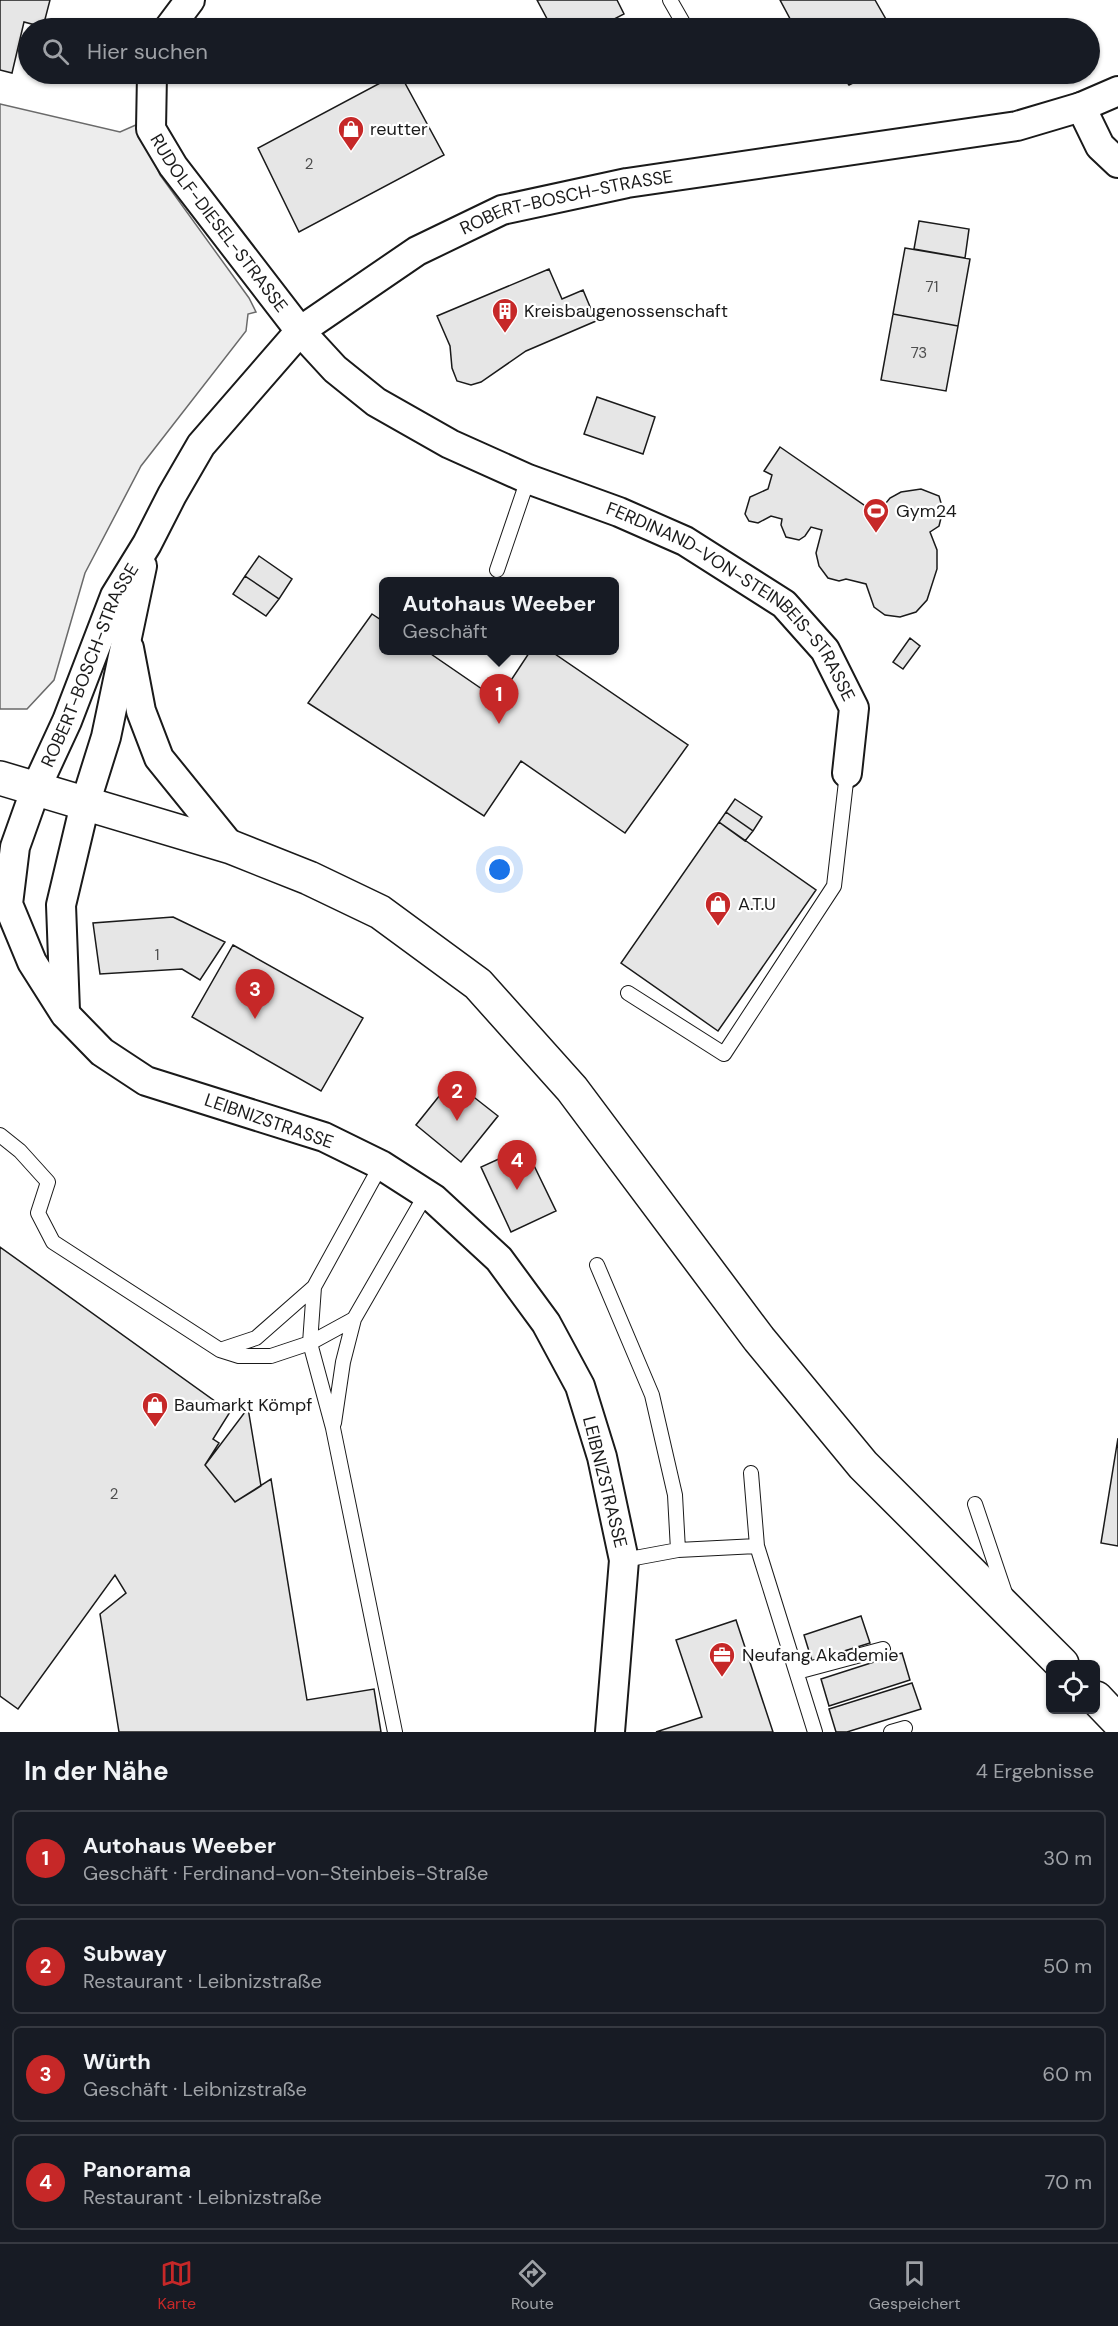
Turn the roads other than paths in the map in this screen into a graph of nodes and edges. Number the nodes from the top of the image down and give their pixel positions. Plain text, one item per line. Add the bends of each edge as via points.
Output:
1 (190, 0) edge
2 (670, 0) edge
3 (176, 18) edge
4 (680, 18) edge
5 (152, 84) edge
6 (1118, 92) edge
7 (1081, 108) junction
8 (1118, 163) edge
9 (300, 331) junction
10 (528, 479) junction
11 (147, 544) junction
12 (497, 570) dead end
13 (127, 634) junction
14 (847, 773) joint
15 (0, 778) edge
16 (36, 788) junction
17 (85, 804) junction
18 (231, 847) junction
19 (4, 896) edge
20 (628, 993) dead end
21 (66, 1014) junction
22 (0, 1135) edge
23 (381, 1165) junction
24 (426, 1194) junction
25 (597, 1265) dead end
26 (314, 1287) junction
27 (354, 1319) junction
28 (310, 1343) junction
29 (220, 1350) junction
30 (333, 1428) junction
31 (752, 1473) dead end
32 (975, 1504) dead end
33 (757, 1546) junction
34 (678, 1550) junction
35 (624, 1560) junction
36 (1015, 1617) junction
37 (883, 1649) dead end
38 (1057, 1660) edge
39 (797, 1672) junction
40 (1100, 1703) edge
41 (1118, 1721) edge
42 (905, 1728) dead end
43 (395, 1732) edge
44 (610, 1732) edge
45 (815, 1732) edge
46 (891, 1732) edge

1 - 3 street
2 - 4 lane
5 - 9 street, RUDOLF-DIESEL-STRASSE via 151,129 173,166
6 - 7 street, ROBERT-BOSCH-STRASSE
7 - 8 street via 1100,146
7 - 9 street, ROBERT-BOSCH-STRASSE via 1017,126 627,183 502,210 417,251
9 - 10 street, FERDINAND-VON-STEINBEIS-STRASSE via 335,369 376,402 450,444
9 - 11 street, ROBERT-BOSCH-STRASSE via 201,445
10 - 12 lane
10 - 14 street, FERDINAND-VON-STEINBEIS-STRASSE via 685,541 784,604 825,650 854,708
11 - 13 street, ROBERT-BOSCH-STRASSE
11 - 16 street, ROBERT-BOSCH-STRASSE via 115,596 67,721
13 - 17 street, ROBERT-BOSCH-STRASSE via 106,737
13 - 18 street, ROBERT-BOSCH-STRASSE via 141,711 159,758
14 - 20 lane, FERDINAND-VON-STEINBEIS-STRASSE via 834,886 724,1054
15 - 16 main road
16 - 17 main road
16 - 19 street, LEIBNIZSTRASSE via 15,847
17 - 18 main road
17 - 21 street via 60,905
18 - 36 main road via 380,912 478,984 572,1089 759,1339 863,1465
19 - 21 street, LEIBNIZSTRASSE via 32,962
21 - 23 street, LEIBNIZSTRASSE via 102,1052 146,1081 324,1137
22 - 29 lane via 48,1182 38,1213 53,1242
23 - 24 street, LEIBNIZSTRASSE
23 - 26 lane
24 - 27 lane
24 - 35 street, LEIBNIZSTRASSE via 499,1260 551,1332 580,1386 603,1457
25 - 34 lane via 652,1395 675,1495
26 - 28 lane
26 - 29 lane via 256,1338
27 - 28 lane
27 - 30 lane
28 - 29 lane via 271,1356 239,1356
28 - 30 lane
30 - 43 lane
31 - 33 lane
32 - 36 lane
33 - 34 lane
33 - 39 lane
34 - 35 lane
35 - 44 street, LEIBNIZSTRASSE
36 - 38 main road
37 - 39 lane
39 - 45 lane
40 - 41 main road
42 - 46 lane

